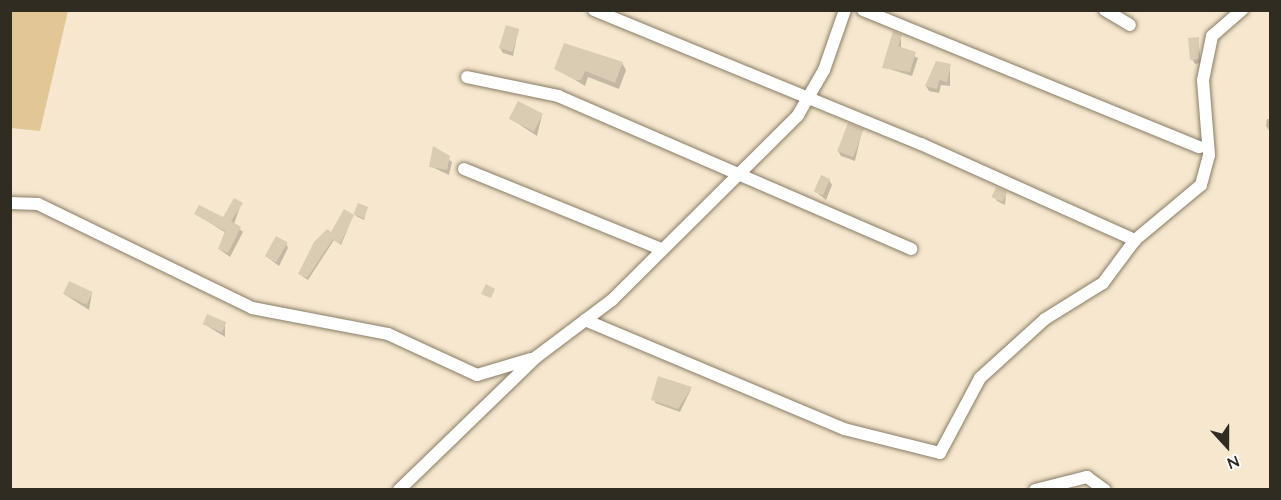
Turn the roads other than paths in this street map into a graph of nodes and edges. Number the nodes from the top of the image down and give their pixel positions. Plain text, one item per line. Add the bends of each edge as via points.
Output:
1 (594, 10) edge
2 (845, 10) edge
3 (863, 10) edge
4 (1105, 10) edge
5 (1242, 10) edge
6 (1130, 25) dead end
7 (467, 77) dead end
8 (808, 98) junction
9 (1199, 147) dead end
10 (464, 169) dead end
11 (735, 174) junction
12 (10, 203) edge
13 (1135, 240) junction
14 (661, 249) junction
15 (910, 249) dead end
16 (585, 320) junction
17 (535, 358) junction
18 (399, 489) edge
19 (1035, 489) edge
20 (1105, 489) edge

1 - 8 street
2 - 8 street
3 - 9 street
4 - 6 street
5 - 13 street via 1212,36 1203,80 1209,155 1200,185
7 - 11 street via 558,96
8 - 11 street via 798,115
8 - 13 street
10 - 14 street
11 - 14 street
11 - 15 street
12 - 17 street via 38,204 252,308 388,334 477,375
13 - 16 street via 1103,283 1045,319 980,378 940,453 844,429
14 - 16 street
16 - 17 street
17 - 18 street
19 - 20 street via 1087,477

